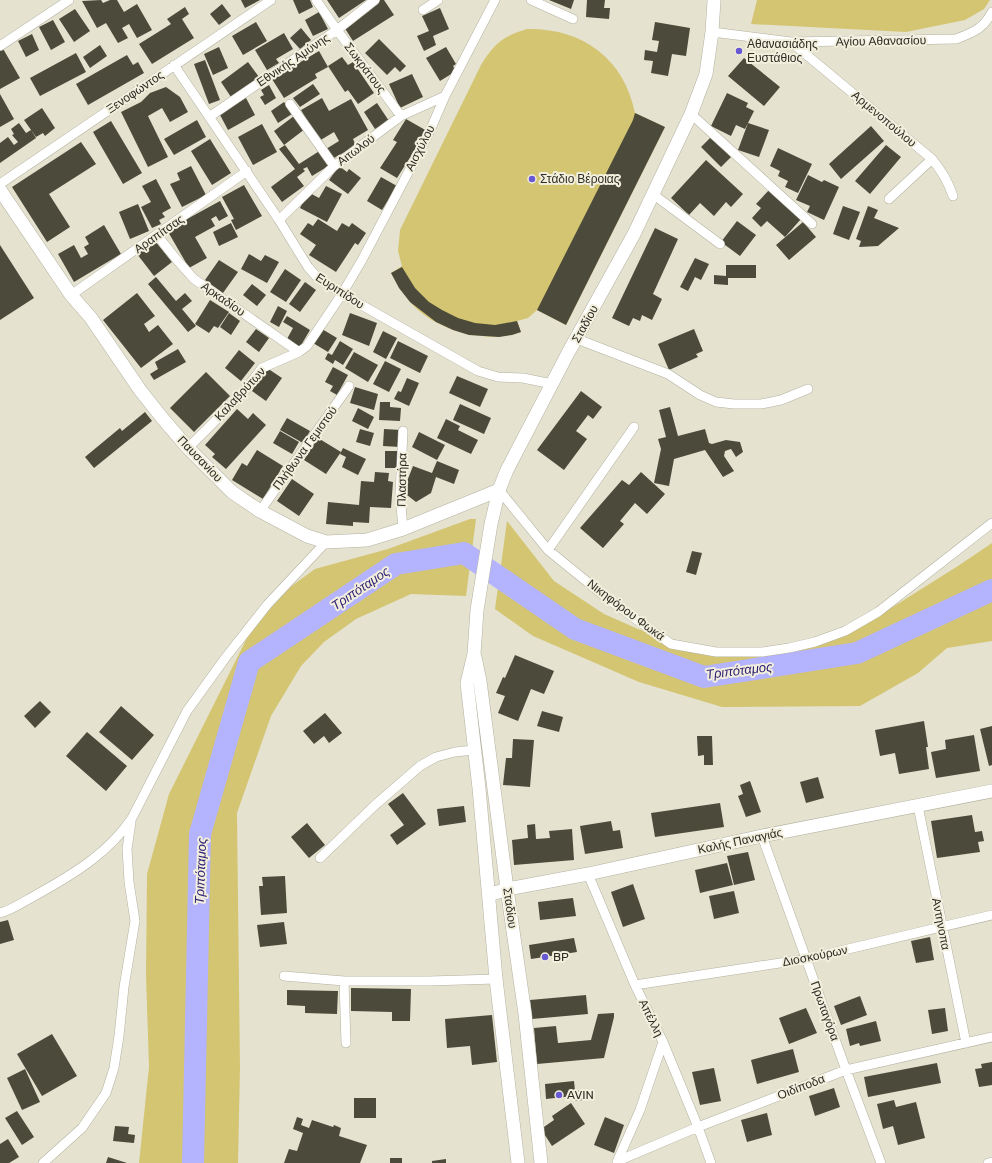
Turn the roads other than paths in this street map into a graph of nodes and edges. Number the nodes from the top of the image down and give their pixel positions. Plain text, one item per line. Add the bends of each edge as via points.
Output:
1 (69, 0) edge
2 (271, 0) edge
3 (316, 0) edge
4 (375, 0) edge
5 (438, 0) edge
6 (495, 0) edge
7 (531, 0) edge
8 (714, 0) edge
9 (422, 10) dead end
10 (992, 12) edge
11 (573, 19) dead end
12 (337, 30) junction
13 (712, 32) junction
14 (791, 42) junction
15 (0, 46) edge
16 (174, 65) junction
17 (445, 96) junction
18 (290, 104) dead end
19 (691, 114) junction
20 (401, 116) junction
21 (209, 117) junction
22 (932, 159) junction
23 (334, 166) junction
24 (247, 172) junction
25 (0, 184) edge
26 (0, 190) edge
27 (654, 195) junction
28 (953, 196) dead end
29 (889, 199) dead end
30 (279, 220) junction
31 (812, 224) dead end
32 (157, 235) junction
33 (720, 244) dead end
34 (342, 294) junction
35 (71, 296) junction
36 (577, 339) junction
37 (299, 352) junction
38 (552, 384) junction
39 (349, 386) dead end
40 (808, 389) dead end
41 (634, 427) dead end
42 (403, 431) dead end
43 (188, 448) junction
44 (499, 490) junction
45 (260, 511) junction
46 (992, 523) edge
47 (404, 529) junction
48 (326, 542) junction
49 (548, 550) junction
50 (474, 654) junction
51 (474, 750) junction
52 (992, 791) edge
53 (918, 806) junction
54 (132, 818) junction
55 (762, 836) junction
56 (320, 858) dead end
57 (588, 874) junction
58 (507, 889) junction
59 (489, 895) junction
60 (0, 913) edge
61 (992, 915) edge
62 (942, 927) junction
63 (806, 959) junction
64 (284, 976) dead end
65 (496, 978) junction
66 (344, 981) junction
67 (635, 985) junction
68 (992, 1037) edge
69 (663, 1042) junction
70 (346, 1043) dead end
71 (966, 1043) junction
72 (846, 1070) junction
73 (698, 1127) junction
74 (618, 1162) edge
75 (992, 1162) edge
76 (43, 1163) edge
77 (518, 1163) edge
78 (541, 1163) edge
79 (711, 1163) edge
80 (881, 1163) edge
81 (988, 1163) edge

1 - 15 street
2 - 16 street, Ξενοφώντος
3 - 12 street, Σωκράτους
4 - 12 street, Εθνικής Αμύνης
5 - 9 street
6 - 17 street, Αισχύλου
7 - 11 street
8 - 13 main road, Σταδίου
10 - 14 street, Αγίου Αθανασίου via 986,23 956,39
12 - 20 street, Σωκράτους
12 - 21 street, Εθνικής Αμύνης
13 - 14 street, Αγίου Αθανασίου
13 - 19 main road, Σταδίου via 706,74
14 - 22 street, Αρμενοπούλου
16 - 21 street, Ευριπίδου
16 - 25 street, Ξενοφώντος
17 - 20 street, Αιτωλού
17 - 34 street, Αισχύλου via 429,132
18 - 23 street
19 - 27 main road, Σταδίου
19 - 31 street
20 - 23 street, Αιτωλού
21 - 24 street, Ευριπίδου
22 - 28 street, Αρμενοπούλου via 943,171
22 - 29 street
23 - 30 street, Αιτωλού
24 - 30 street, Ευριπίδου
24 - 32 street, Αραπίτσας
26 - 35 main road, Παυσανίου
27 - 33 street
27 - 36 main road, Σταδίου
30 - 34 street, Ευριπίδου via 308,267 316,276
32 - 35 street, Αραπίτσας
32 - 37 street, Αρκαδίου via 194,279
34 - 37 street, Καλαβρύτων via 307,346
34 - 38 street, Ευριπίδου via 478,371 498,377 523,378
35 - 43 main road, Παυσανίου via 90,318 140,390
36 - 38 main road, Σταδίου
36 - 40 street via 668,374 700,395 716,402 760,404 781,400
37 - 43 street, Καλαβρύτων via 262,368 242,394
38 - 44 main road, Σταδίου
39 - 45 street, Πλήθωνα Γεμιστού
41 - 49 street
42 - 47 street, Πλαστήρα via 400,494
43 - 45 main road, Παυσανίου via 232,492
44 - 47 main road, Παυσανίου
44 - 49 street, Νικηφόρου Φωκά
44 - 50 main road, Σταδίου via 477,610
45 - 48 main road, Παυσανίου via 307,536
46 - 49 street, Νικηφόρου Φωκά via 878,612 852,627 815,642 762,652 716,652 671,644 612,602
47 - 48 main road, Παυσανίου via 367,540
48 - 54 street via 267,605 187,711
50 - 51 main road, Σταδίου via 467,683
50 - 58 main road, Σταδίου via 480,681
51 - 56 street via 455,752 420,766
51 - 59 main road, Σταδίου
52 - 53 main road, Καλής Παναγιάς
53 - 55 main road, Καλής Παναγιάς
53 - 62 street, Αντηνοπα
54 - 60 street via 100,854 64,879
54 - 76 street via 127,849 135,921 114,1068 106,1093 82,1128
55 - 57 main road, Καλής Παναγιάς
55 - 63 street, Πρωταγόρα
57 - 58 main road, Καλής Παναγιάς
57 - 67 street, Απέλλη
58 - 59 main road, Καλής Παναγιάς
58 - 78 main road, Σταδίου via 525,1014
59 - 65 main road, Σταδίου
61 - 62 street, Διοσκούρων
62 - 63 street, Διοσκούρων
62 - 71 street, Αντηνοπα
63 - 67 street, Διοσκούρων
63 - 72 street, Πρωταγόρα
64 - 66 street
65 - 66 street
65 - 77 main road, Σταδίου
66 - 70 street
67 - 69 street, Απέλλη
68 - 71 street, Οιδίποδα
69 - 73 street, Απέλλη
69 - 74 street via 640,1110
71 - 72 street, Οιδίποδα
72 - 73 street, Οιδίποδα
72 - 80 street, Πρωταγόρα
73 - 74 street, Οιδίποδα
73 - 79 street, Απέλλη
75 - 81 street

